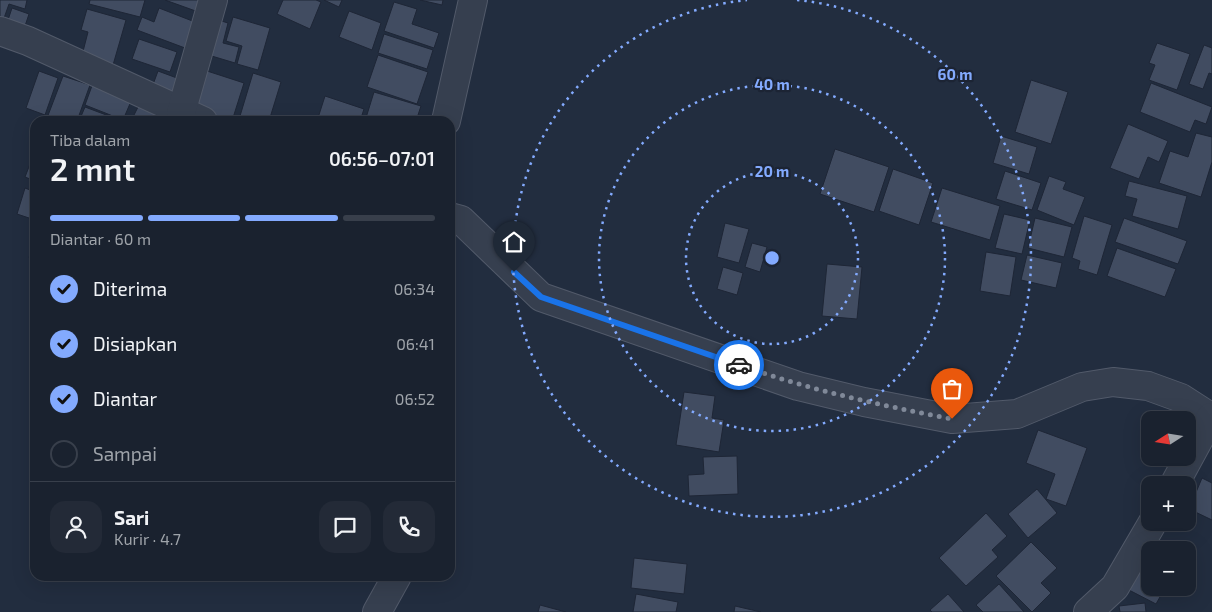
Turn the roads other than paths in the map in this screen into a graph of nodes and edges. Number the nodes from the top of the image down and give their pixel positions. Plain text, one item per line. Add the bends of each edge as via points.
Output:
1 (212, 0) edge
2 (473, 0) edge
3 (0, 31) edge
4 (190, 116) edge
5 (192, 116) edge
6 (447, 116) edge
7 (455, 218) edge
8 (1212, 418) edge
9 (1179, 476) edge
10 (1148, 531) edge
11 (394, 581) edge
12 (377, 612) edge
13 (1088, 612) edge

1 - 5 street
2 - 6 street
3 - 4 street
7 - 8 street via 461,220 541,297 798,386 952,419 1017,414 1082,386 1113,382 1148,386 1181,398
8 - 9 street
10 - 13 street via 1115,587
11 - 12 street

